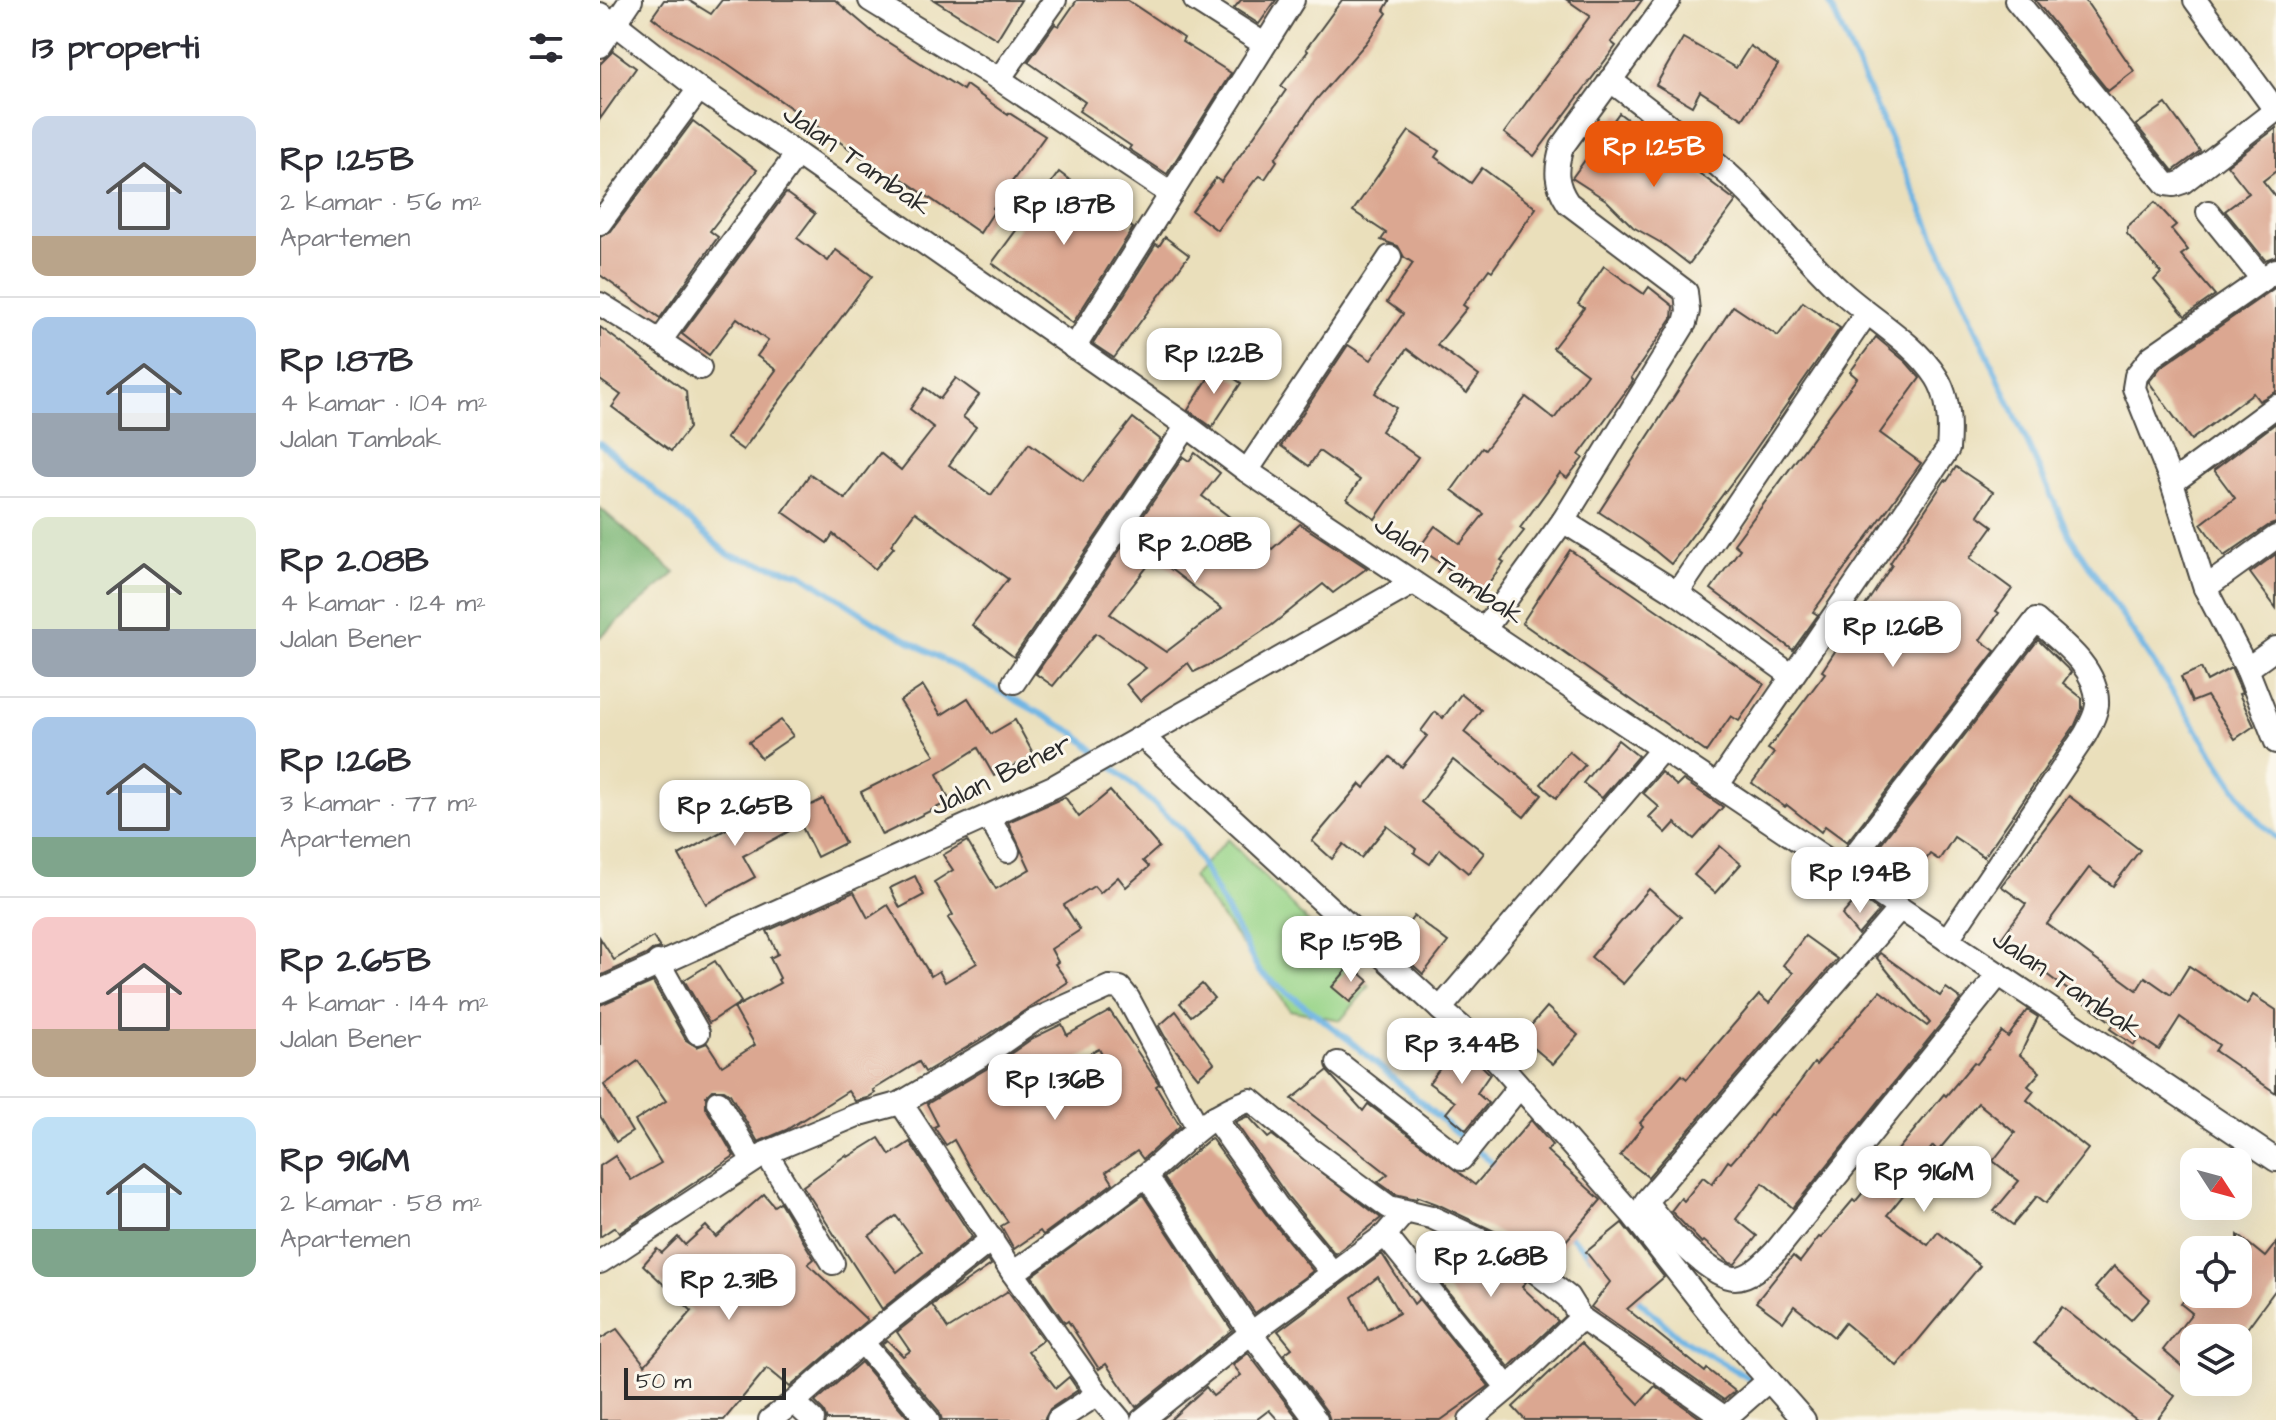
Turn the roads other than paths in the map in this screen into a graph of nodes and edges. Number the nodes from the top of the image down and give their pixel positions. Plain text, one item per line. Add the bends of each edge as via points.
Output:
1 (631, 0) edge
2 (870, 0) edge
3 (1055, 0) edge
4 (1195, 0) edge
5 (1293, 0) edge
6 (1669, 0) edge
7 (2016, 0) edge
8 (2195, 0) edge
9 (608, 19) edge
10 (1264, 44) junction
11 (600, 46) edge
12 (999, 79) junction
13 (1610, 80) junction
14 (699, 89) junction
15 (2276, 110) edge
16 (797, 154) junction
17 (1171, 194) junction
18 (2208, 212) dead end
19 (600, 223) edge
20 (1390, 257) dead end
21 (2270, 275) edge
22 (600, 304) edge
23 (1866, 314) junction
24 (660, 341) junction
25 (1074, 348) junction
26 (700, 368) dead end
27 (2276, 406) edge
28 (1187, 426) junction
29 (1247, 471) junction
30 (2172, 483) junction
31 (1563, 521) junction
32 (2276, 537) edge
33 (1413, 583) junction
34 (2205, 588) junction
35 (1677, 593) junction
36 (1484, 630) junction
37 (2276, 648) edge
38 (2247, 669) junction
39 (1791, 675) junction
40 (1014, 682) dead end
41 (1143, 737) junction
42 (2276, 742) edge
43 (1662, 749) junction
44 (1717, 786) junction
45 (989, 817) junction
46 (1008, 851) dead end
47 (1843, 870) junction
48 (1900, 908) junction
49 (1947, 940) junction
50 (658, 962) junction
51 (1999, 974) junction
52 (600, 991) edge
53 (1440, 1009) junction
54 (698, 1033) dead end
55 (1338, 1063) dead end
56 (1519, 1087) junction
57 (718, 1102) dead end
58 (901, 1103) junction
59 (1206, 1122) junction
60 (759, 1157) junction
61 (2276, 1160) edge
62 (1146, 1175) junction
63 (1405, 1212) junction
64 (1385, 1235) junction
65 (992, 1239) junction
66 (600, 1262) edge
67 (833, 1263) dead end
68 (1013, 1273) junction
69 (1333, 1273) junction
70 (1581, 1318) junction
71 (1251, 1333) junction
72 (862, 1342) junction
73 (1769, 1380) junction
74 (1508, 1388) junction
75 (1098, 1394) junction
76 (794, 1402) junction
77 (1725, 1419) edge
78 (770, 1420) edge
79 (813, 1420) edge
80 (928, 1420) edge
81 (1058, 1420) edge
82 (1120, 1420) edge
83 (1142, 1420) edge
84 (1316, 1420) edge
85 (1470, 1420) edge
86 (1804, 1420) edge

1 - 9 street
2 - 12 street
3 - 12 street
4 - 10 street
5 - 10 street
6 - 13 street
7 - 15 street via 2166,184 2183,182
8 - 15 street
9 - 11 street
9 - 14 street, Jalan Tambak
10 - 17 street
12 - 17 street
13 - 23 street via 1743,188
13 - 31 street via 1562,147 1558,190 1584,216 1679,285 1686,292 1688,311
14 - 16 street, Jalan Tambak
14 - 19 street
16 - 24 street
16 - 25 street, Jalan Tambak
17 - 25 street
18 - 21 street
20 - 29 street
21 - 30 street via 2151,357 2136,376 2134,388
22 - 24 street
23 - 35 street
23 - 39 street via 1914,350 1938,380 1948,416 1948,449
24 - 26 street
25 - 28 street, Jalan Tambak
27 - 30 street
28 - 29 street, Jalan Tambak
28 - 40 street
29 - 33 street, Jalan Tambak
30 - 34 street
31 - 35 street
31 - 36 street
32 - 34 street
33 - 36 street, Jalan Tambak
33 - 41 street, Jalan Bener
34 - 38 street
35 - 39 street
36 - 43 street, Jalan Tambak
37 - 38 street
38 - 42 street
39 - 44 street
41 - 45 street, Jalan Bener
41 - 53 street
43 - 44 street, Jalan Tambak
43 - 53 street
44 - 47 street, Jalan Tambak
45 - 46 street
45 - 50 street, Jalan Bener
47 - 48 street, Jalan Tambak
47 - 49 street via 2036,620 2083,664 2097,707 2085,735
48 - 49 street, Jalan Tambak
48 - 51 street via 1646,1201 1697,1258 1718,1273 1734,1278 1749,1274 1776,1251
49 - 51 street, Jalan Tambak
50 - 52 street, Jalan Bener
50 - 54 street
51 - 61 street, Jalan Tambak
53 - 56 street via 1486,1048
55 - 56 street via 1461,1159
56 - 73 street
57 - 60 street
58 - 59 street via 1033,1021 1109,987 1120,988 1128,998
58 - 60 street via 857,1115
58 - 65 street
59 - 62 street
59 - 63 street via 1227,1107 1251,1100 1389,1207
59 - 69 street
60 - 66 street
60 - 67 street
62 - 68 street
62 - 71 street
63 - 64 street
63 - 70 street via 1431,1217 1536,1272 1568,1297
64 - 69 street
64 - 74 street
65 - 68 street
65 - 72 street
68 - 75 street
69 - 71 street
70 - 74 street
70 - 77 street
71 - 83 street
71 - 84 street
72 - 76 street
72 - 80 street
73 - 77 street
73 - 86 street
74 - 85 street
75 - 81 street
75 - 82 street
76 - 78 street
76 - 79 street

